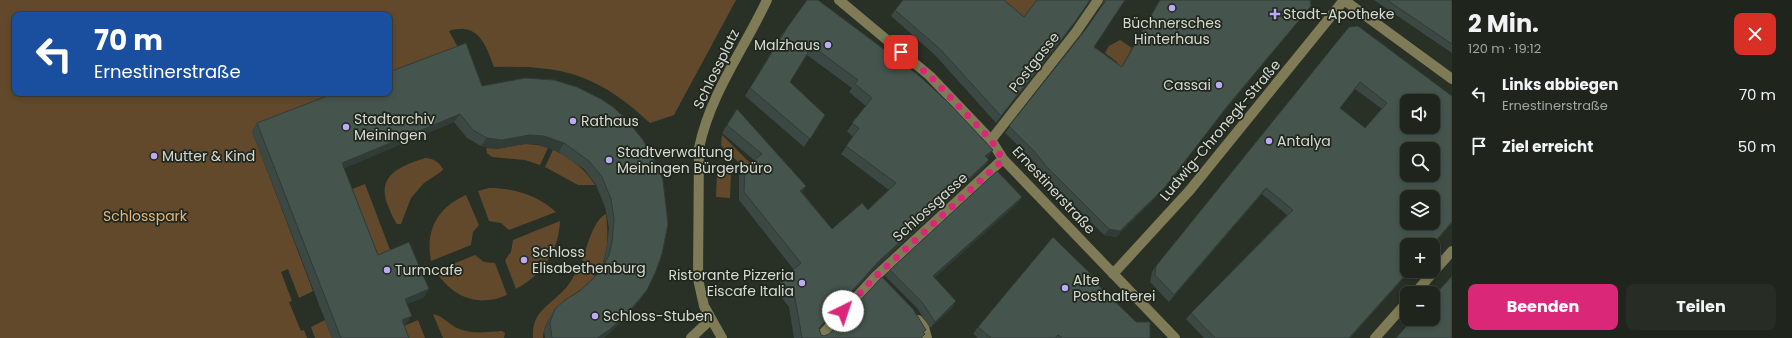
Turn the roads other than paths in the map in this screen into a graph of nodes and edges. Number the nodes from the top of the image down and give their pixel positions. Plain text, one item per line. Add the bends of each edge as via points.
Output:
1 (767, 0) edge
2 (839, 0) edge
3 (1098, 0) edge
4 (1344, 0) edge
5 (1452, 79) edge
6 (991, 140) junction
7 (1003, 160) junction
8 (1452, 251) edge
9 (1113, 274) junction
10 (1421, 286) edge
11 (1400, 310) edge
12 (912, 314) edge
13 (710, 320) junction
14 (691, 338) edge
15 (722, 338) edge
16 (819, 338) edge
17 (927, 338) edge
18 (1175, 338) edge
19 (1375, 338) edge

1 - 13 street, Schlossplatz via 714,101 699,148 698,279
2 - 6 street, Ernestinerstraße via 930,76
3 - 6 street, Postgasse
4 - 5 street
4 - 9 street, Ludwig-Chronegk-Straße via 1190,190
6 - 7 street, Ernestinerstraße
7 - 9 street, Ernestinerstraße
7 - 16 street, Schlossgasse via 878,278
8 - 10 street
9 - 18 street, Ernestinerstraße
11 - 19 street
12 - 17 street via 924,327
13 - 14 street
13 - 15 street, Schlossplatz

